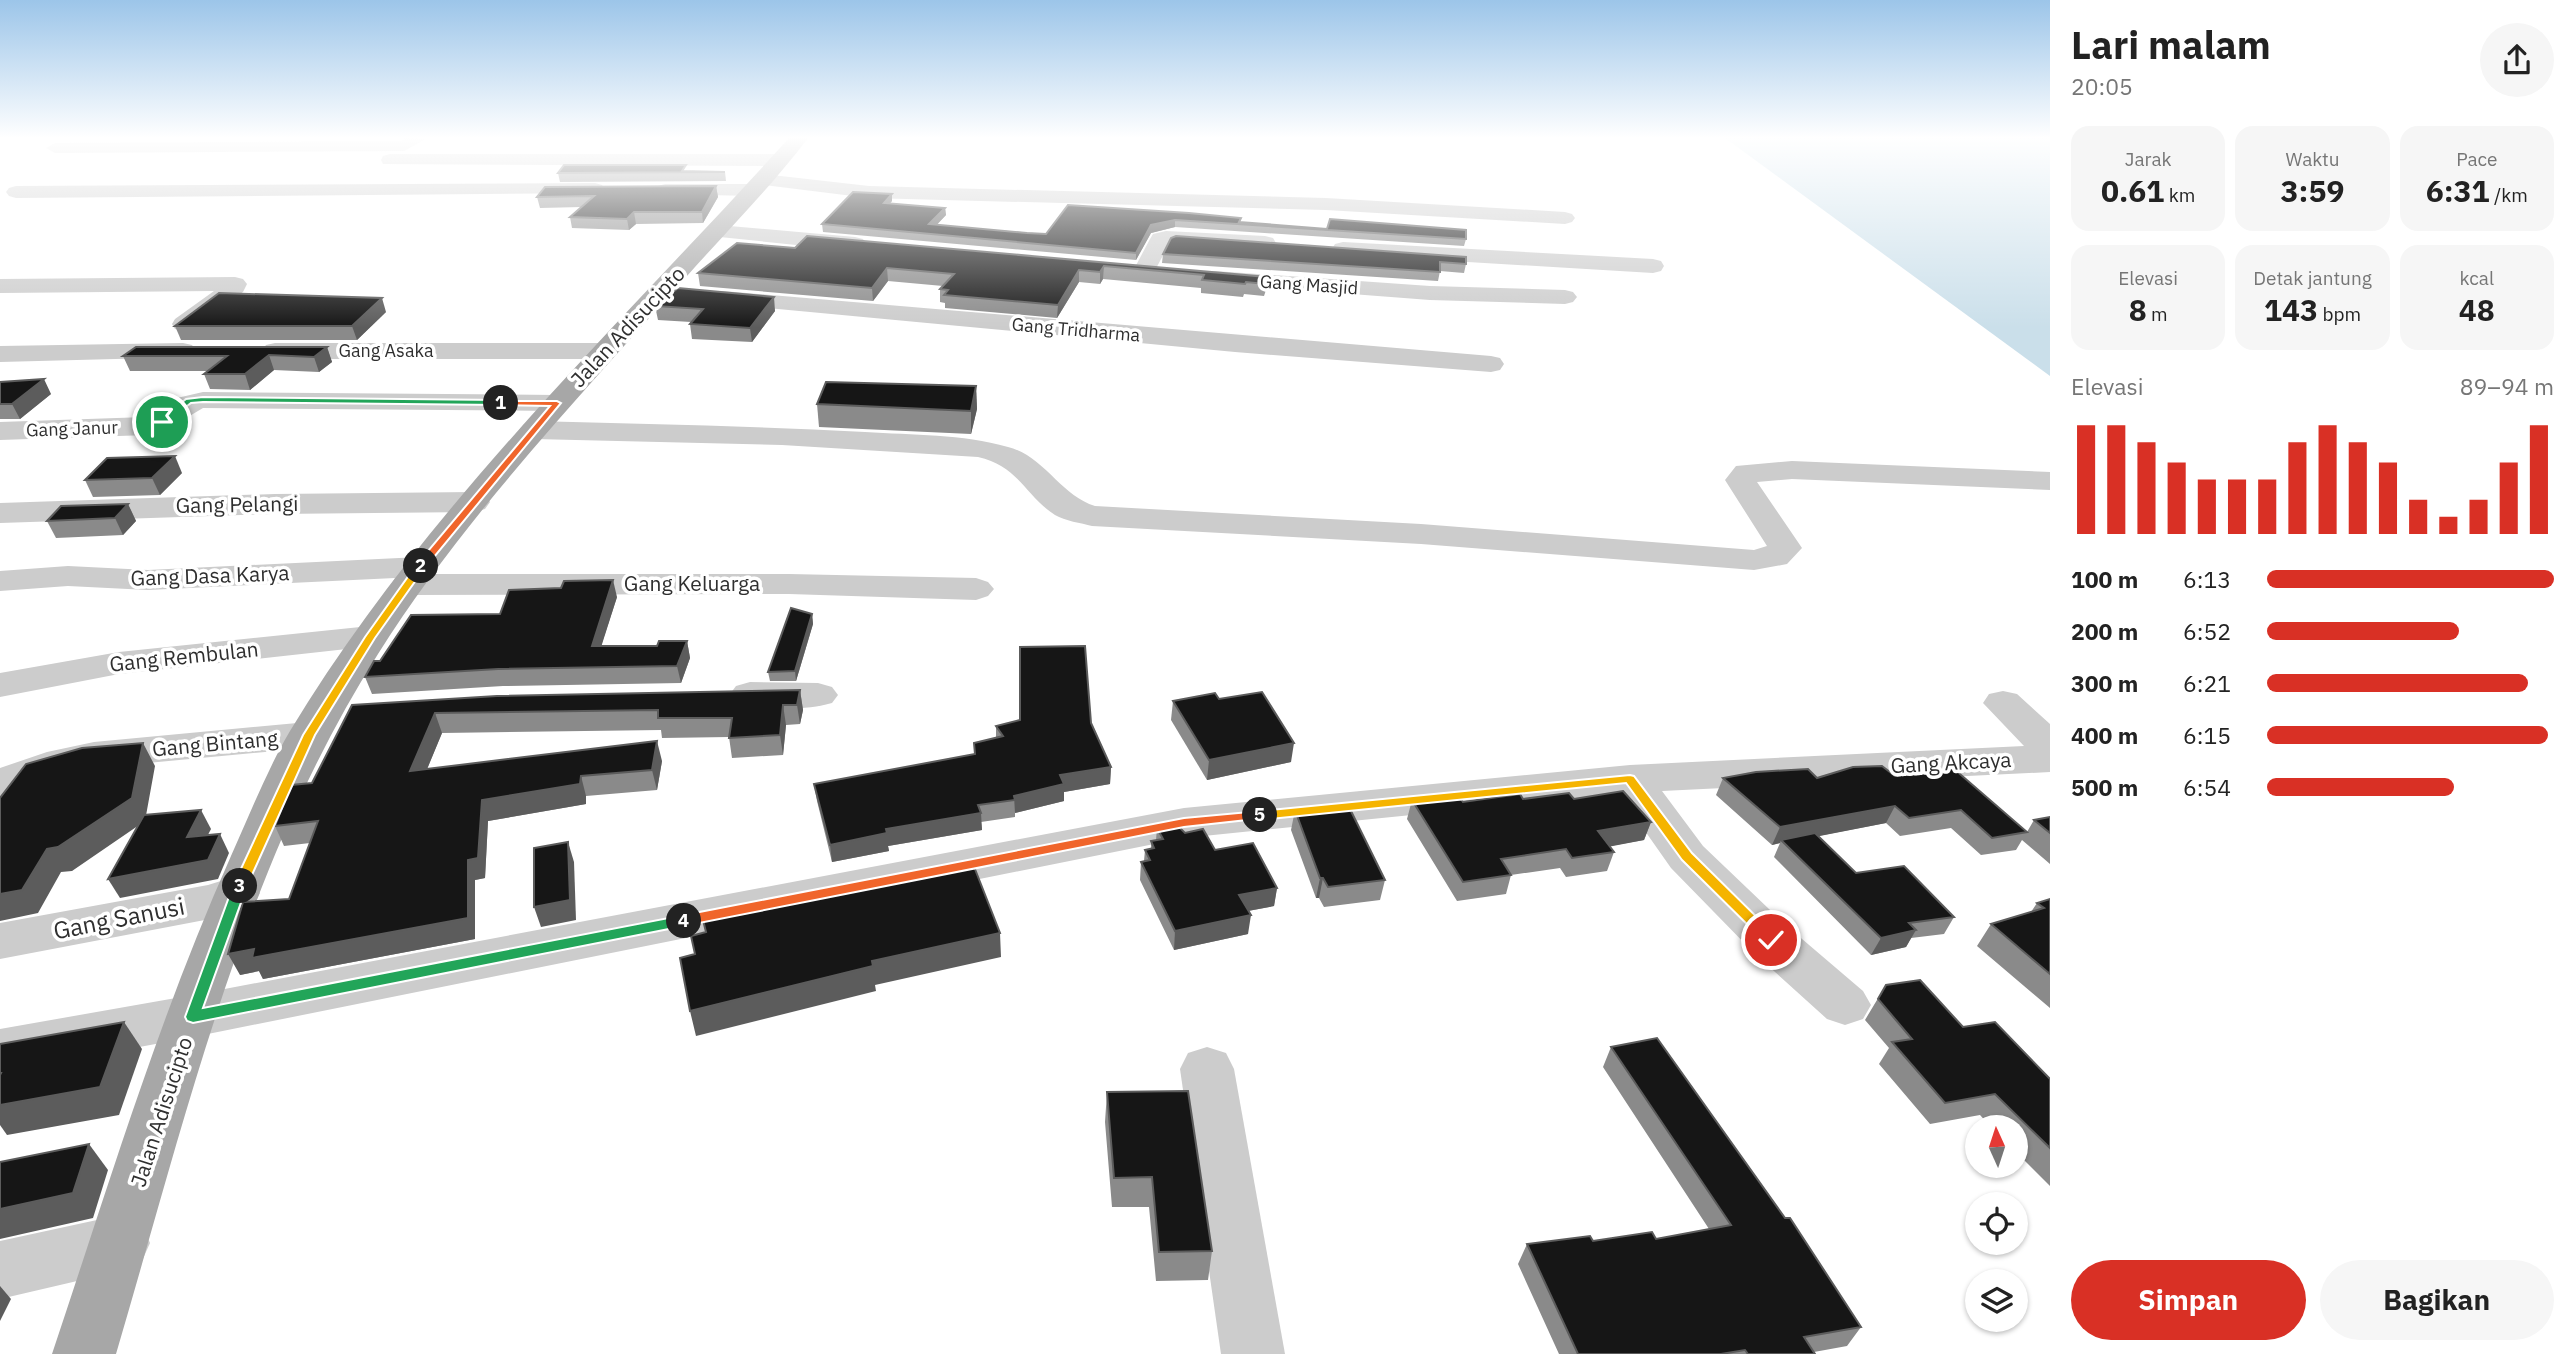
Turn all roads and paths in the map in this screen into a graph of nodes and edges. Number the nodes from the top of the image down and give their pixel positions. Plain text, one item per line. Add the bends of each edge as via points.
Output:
1 (744, 201) edge
2 (1219, 201) edge
3 (1565, 218) dead end
4 (718, 231) junction
5 (1285, 244) edge
6 (880, 246) edge
7 (1327, 248) edge
8 (1653, 266) dead end
9 (1119, 269) edge
10 (1144, 271) junction
11 (1172, 274) edge
12 (1197, 276) edge
13 (0, 286) edge
14 (685, 294) junction
15 (1565, 297) dead end
16 (146, 351) junction
17 (204, 351) edge
18 (245, 351) edge
19 (604, 351) junction
20 (0, 354) edge
21 (1491, 364) dead end
22 (545, 417) junction
23 (0, 431) edge
24 (2050, 481) edge
25 (474, 502) junction
26 (0, 513) edge
27 (414, 576) junction
28 (0, 581) edge
29 (976, 589) dead end
30 (370, 637) junction
31 (0, 685) edge
32 (818, 695) dead end
33 (710, 696) edge
34 (2003, 703) dead end
35 (371, 709) edge
36 (316, 724) junction
37 (2050, 747) edge
38 (2050, 758) edge
39 (1630, 779) junction
40 (0, 783) edge
41 (237, 893) junction
42 (0, 941) edge
43 (1846, 1005) dead end
44 (193, 1017) junction
45 (0, 1051) edge
46 (1207, 1069) dead end
47 (120, 1243) junction
48 (0, 1270) edge
49 (84, 1354) edge
50 (1252, 1354) edge

1 - 4 main road, Jalan Adisucipto
2 - 3 street
4 - 6 street
4 - 14 main road, Jalan Adisucipto
5 - 10 street via 1166,237
7 - 8 street
9 - 10 street
10 - 11 street
12 - 15 street, Gang Masjid
13 - 16 street via 236,285
14 - 19 main road, Jalan Adisucipto
14 - 21 street, Gang Tridharma
16 - 17 street
16 - 20 street
18 - 19 street, Gang Asaka
19 - 22 main road, Jalan Adisucipto
22 - 23 street, Gang Janur via 203,400 188,401 162,422 148,426
22 - 24 street, Gang Janur via 978,448 1021,465 1067,508 1092,516 1421,534 1754,560 1770,559 1785,548 1740,480 1747,473 1792,470
22 - 25 main road, Jalan Adisucipto
25 - 26 street, Gang Pelangi
25 - 27 main road, Jalan Adisucipto
27 - 28 street, Gang Dasa Karya via 68,576
27 - 29 street, Gang Keluarga
27 - 30 main road, Jalan Adisucipto
30 - 31 street, Gang Rembulan via 119,663
30 - 36 main road, Jalan Adisucipto
32 - 33 street
34 - 37 street
35 - 36 street, Gang Bintang
36 - 40 street, Gang Bintang via 94,755
36 - 41 main road, Jalan Adisucipto
38 - 39 street, Gang Akcaya
39 - 43 street via 1687,857 1771,940
39 - 44 street, Gang Akcaya via 1184,823
41 - 42 street, Gang Sanusi
41 - 44 main road, Jalan Adisucipto
44 - 45 street, Gang Akcaya
44 - 47 main road, Jalan Adisucipto
46 - 50 street
47 - 48 street
47 - 49 main road, Jalan Adisucipto

